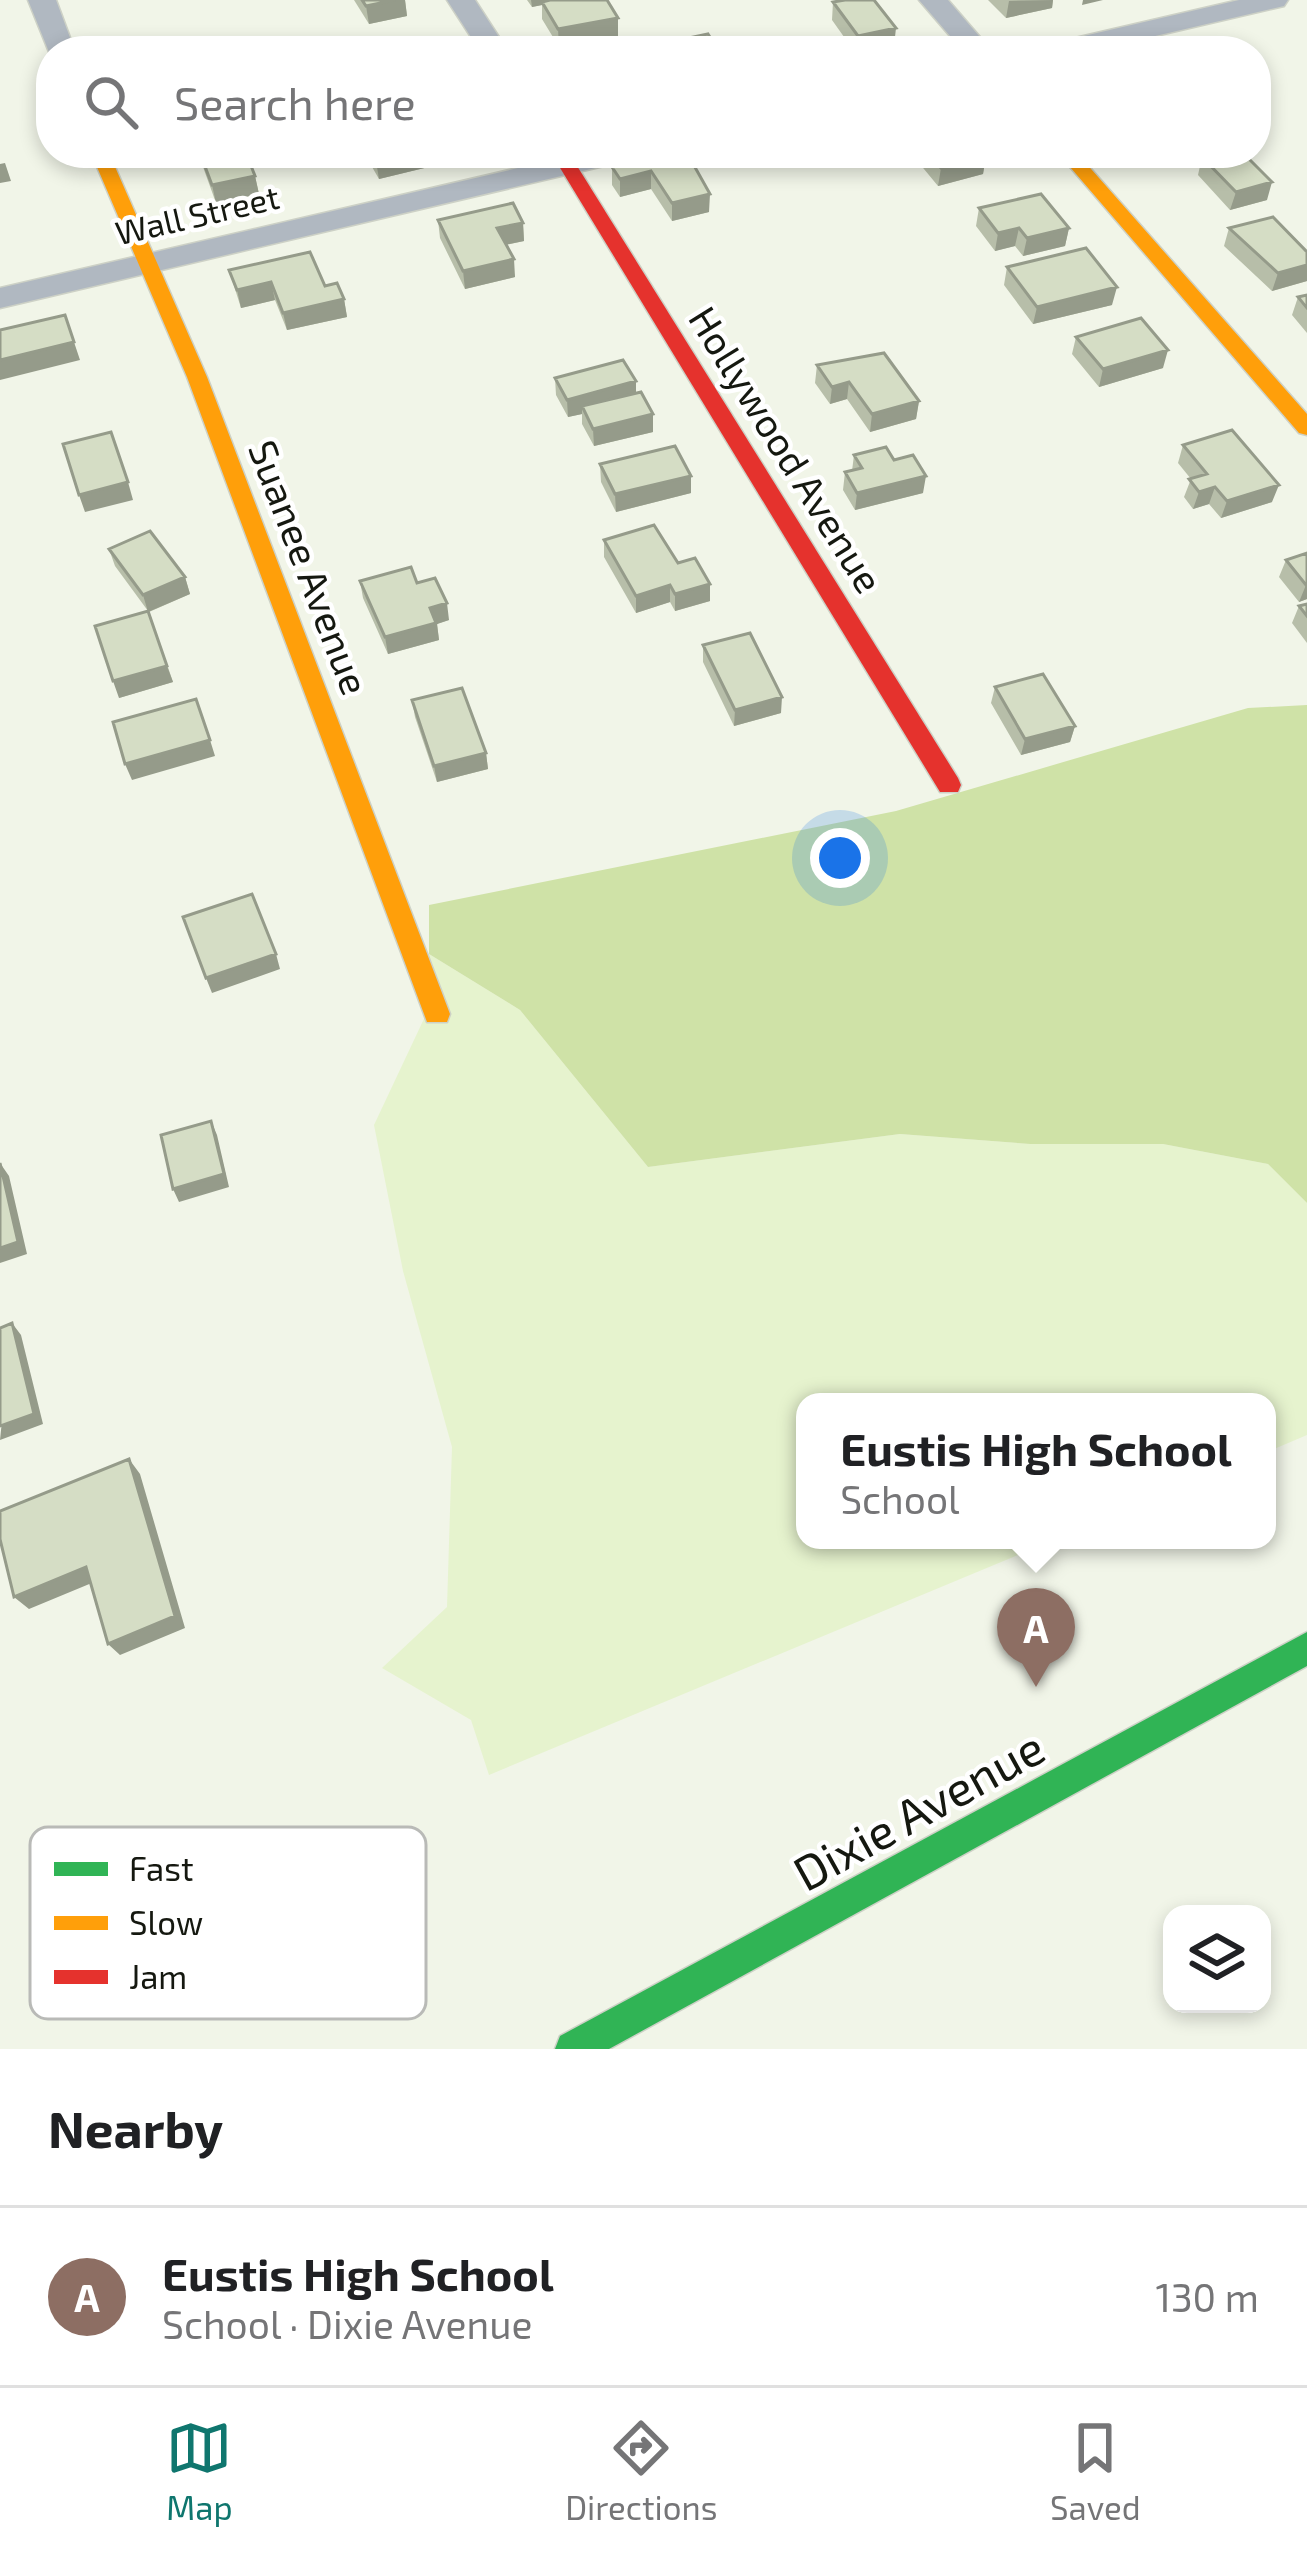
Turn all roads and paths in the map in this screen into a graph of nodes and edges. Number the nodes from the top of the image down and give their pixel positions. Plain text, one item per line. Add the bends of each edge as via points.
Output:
1 (42, 0) edge
2 (461, 0) edge
3 (933, 0) edge
4 (1274, 0) edge
5 (55, 36) edge
6 (484, 36) edge
7 (965, 36) edge
8 (1119, 36) edge
9 (106, 168) edge
10 (528, 168) edge
11 (570, 168) edge
12 (1080, 168) edge
13 (147, 262) junction
14 (0, 298) edge
15 (1307, 428) edge
16 (949, 785) dead end
17 (436, 1014) dead end
18 (1307, 1648) edge
19 (573, 2049) edge

1 - 5 street
2 - 6 street
3 - 7 street
4 - 8 street
9 - 13 street, Suanee Avenue
10 - 13 street, Wall Street
11 - 16 street, Hollywood Avenue
12 - 15 street
13 - 14 street, Wall Street
13 - 17 street, Suanee Avenue
18 - 19 street, Dixie Avenue

